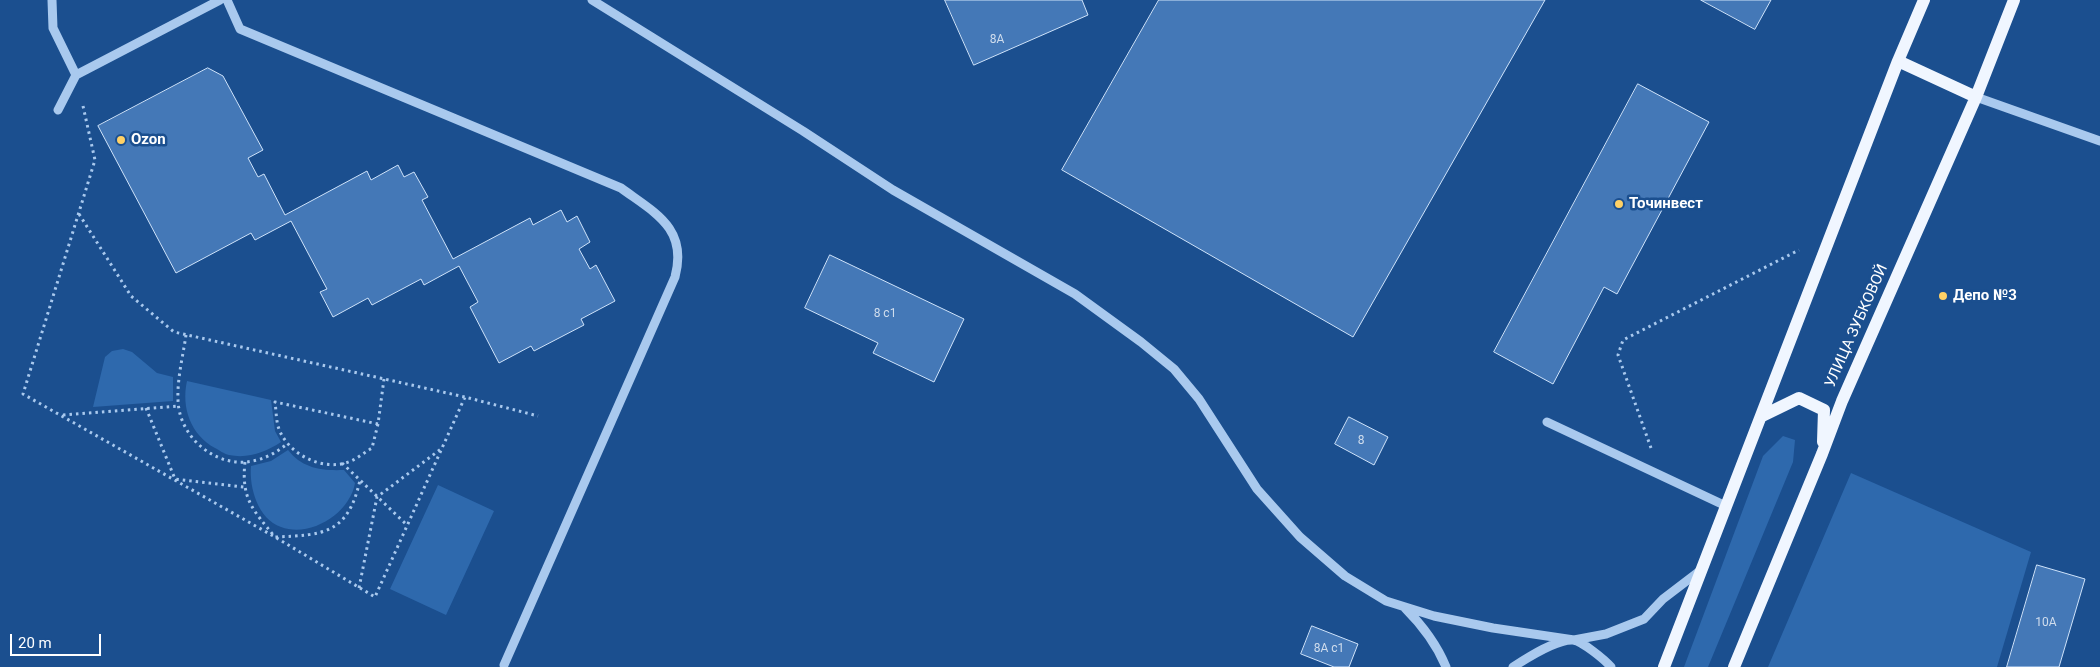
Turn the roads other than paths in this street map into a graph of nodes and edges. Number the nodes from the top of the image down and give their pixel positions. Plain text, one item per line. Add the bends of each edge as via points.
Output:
1 (52, 0) edge
2 (220, 0) edge
3 (227, 0) edge
4 (592, 0) edge
5 (1924, 0) edge
6 (2013, 2) edge
7 (1898, 60) junction
8 (76, 75) junction
9 (1976, 97) junction
10 (58, 110) dead end
11 (2100, 141) edge
12 (1762, 416) junction
13 (1547, 422) dead end
14 (1822, 454) junction
15 (1726, 506) junction
16 (1701, 569) junction
17 (1403, 606) junction
18 (1574, 640) junction
19 (504, 665) dead end
20 (1446, 667) edge
21 (1513, 667) edge
22 (1611, 667) edge
23 (1664, 667) edge
24 (1734, 667) edge

1 - 8 street via 52,28
2 - 8 street
3 - 19 street via 240,28 621,188 668,223 673,233 679,262 676,277
4 - 17 street via 893,190 1075,294 1140,342 1174,369 1199,399 1257,489 1300,537 1345,576
5 - 7 main road
6 - 9 main road, УЛИЦА ЗУБКОВОЙ
7 - 9 main road
7 - 12 main road
8 - 10 street
9 - 11 street
9 - 14 main road, УЛИЦА ЗУБКОВОЙ via 1842,401
12 - 14 main road via 1799,398 1824,410
12 - 15 main road
13 - 15 street
14 - 24 main road, УЛИЦА ЗУБКОВОЙ
15 - 16 main road
16 - 18 street via 1663,599 1644,619 1606,634
16 - 23 main road
17 - 18 street via 1493,628
17 - 20 street via 1439,650
18 - 21 street via 1560,642
18 - 22 street

